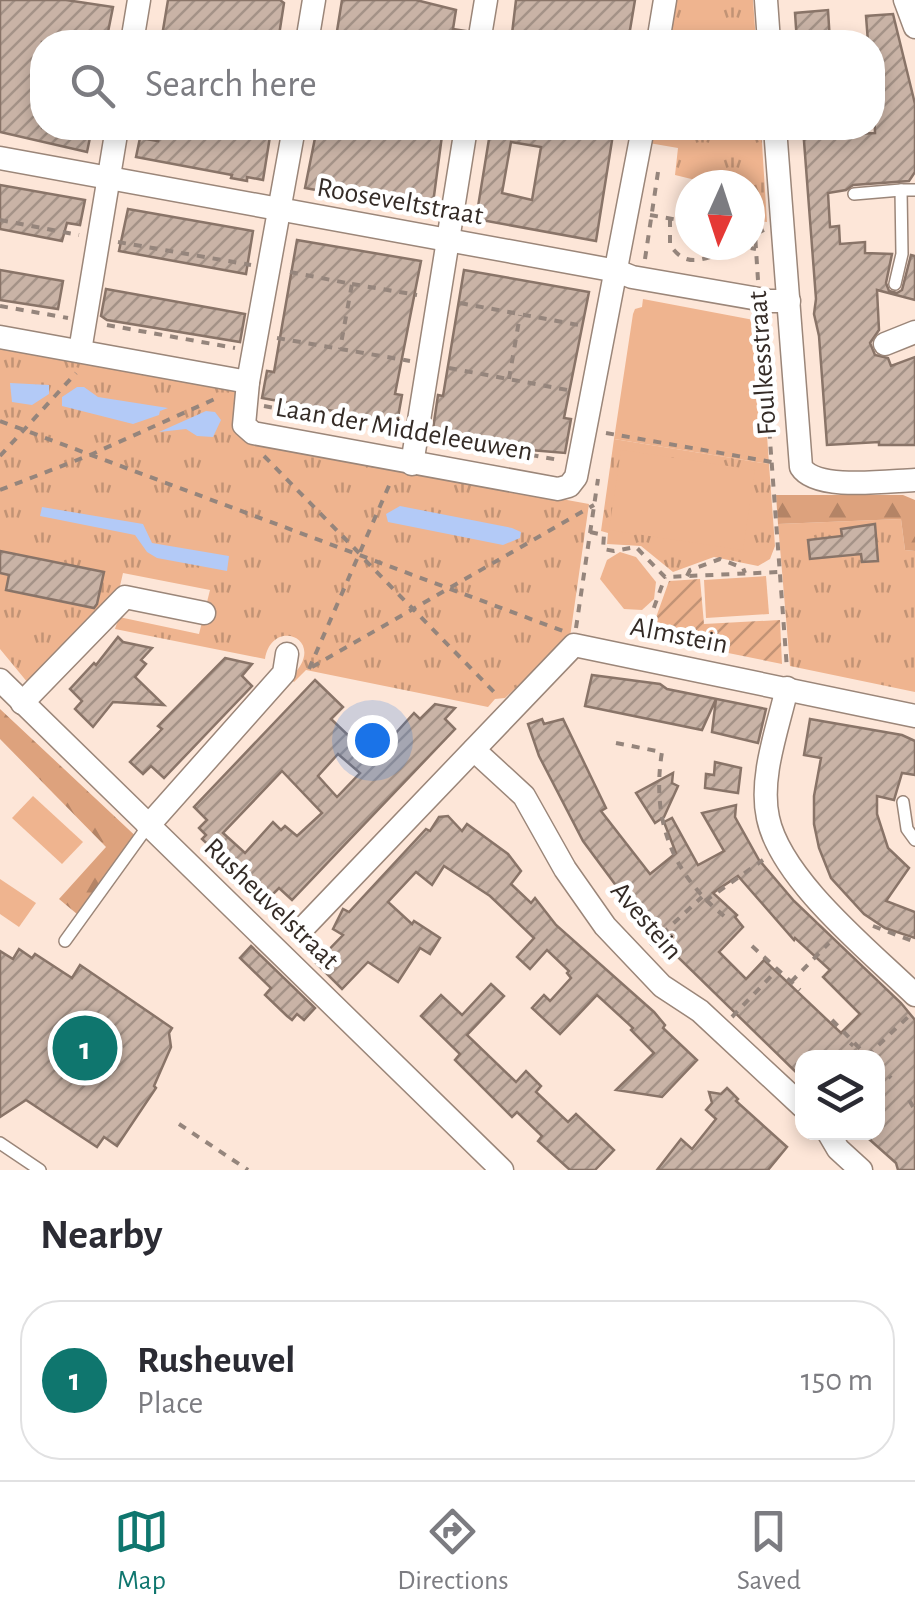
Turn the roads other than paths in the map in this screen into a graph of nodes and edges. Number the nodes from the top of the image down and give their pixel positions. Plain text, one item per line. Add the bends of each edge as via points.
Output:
1 (138, 0) edge
2 (314, 0) edge
3 (486, 0) edge
4 (665, 0) edge
5 (766, 0) edge
6 (905, 0) edge
7 (915, 27) edge
8 (134, 30) edge
9 (309, 30) edge
10 (481, 30) edge
11 (660, 30) edge
12 (768, 30) edge
13 (116, 140) edge
14 (292, 140) edge
15 (464, 140) edge
16 (643, 140) edge
17 (777, 140) edge
18 (0, 158) edge
19 (109, 178) junction
20 (908, 190) edge
21 (854, 194) dead end
22 (280, 211) junction
23 (448, 242) junction
24 (618, 271) junction
25 (895, 284) dead end
26 (789, 300) junction
27 (915, 332) edge
28 (0, 337) edge
29 (885, 344) dead end
30 (84, 352) junction
31 (248, 382) junction
32 (404, 463) junction
33 (915, 480) edge
34 (204, 614) dead end
35 (287, 654) dead end
36 (787, 678) junction
37 (0, 680) edge
38 (22, 703) junction
39 (915, 716) edge
40 (474, 750) junction
41 (903, 802) dead end
42 (148, 826) junction
43 (915, 840) edge
44 (304, 926) dead end
45 (65, 941) dead end
46 (915, 995) edge
47 (795, 1100) edge
48 (833, 1140) edge
49 (0, 1143) edge
50 (40, 1170) edge
51 (502, 1170) edge
52 (861, 1170) edge

1 - 8 street
2 - 9 street
3 - 10 street
4 - 11 street
5 - 12 street
6 - 7 street
13 - 19 street
14 - 22 street
15 - 23 street
16 - 24 street via 640,213
17 - 26 street, Foulkesstraat
18 - 19 street, Rooseveltstraat
19 - 22 street, Rooseveltstraat
19 - 30 street
20 - 21 lane
20 - 25 lane
22 - 23 street, Rooseveltstraat
22 - 31 street
23 - 24 street, Rooseveltstraat
23 - 32 street
24 - 26 street, Rooseveltstraat
24 - 32 street, Laan der Middeleeuwen via 576,478 569,486
26 - 33 street, Foulkesstraat via 799,457 806,474 823,482
27 - 29 street
28 - 30 street, Laan der Middeleeuwen
30 - 31 street, Laan der Middeleeuwen
31 - 32 street, Laan der Middeleeuwen via 244,425 253,434
34 - 38 street via 125,598
35 - 42 street via 284,673
36 - 39 street, Almstein
36 - 40 street, Almstein via 574,645
36 - 46 street via 767,776 768,817 780,848 802,883
37 - 38 street, Rusheuvelstraat
38 - 42 street, Rusheuvelstraat
40 - 44 street, Almstein
40 - 47 street, Avestein via 524,796 605,926 662,986 700,1011
41 - 43 lane
42 - 45 lane
42 - 51 street, Rusheuvelstraat
48 - 52 street
49 - 50 lane

